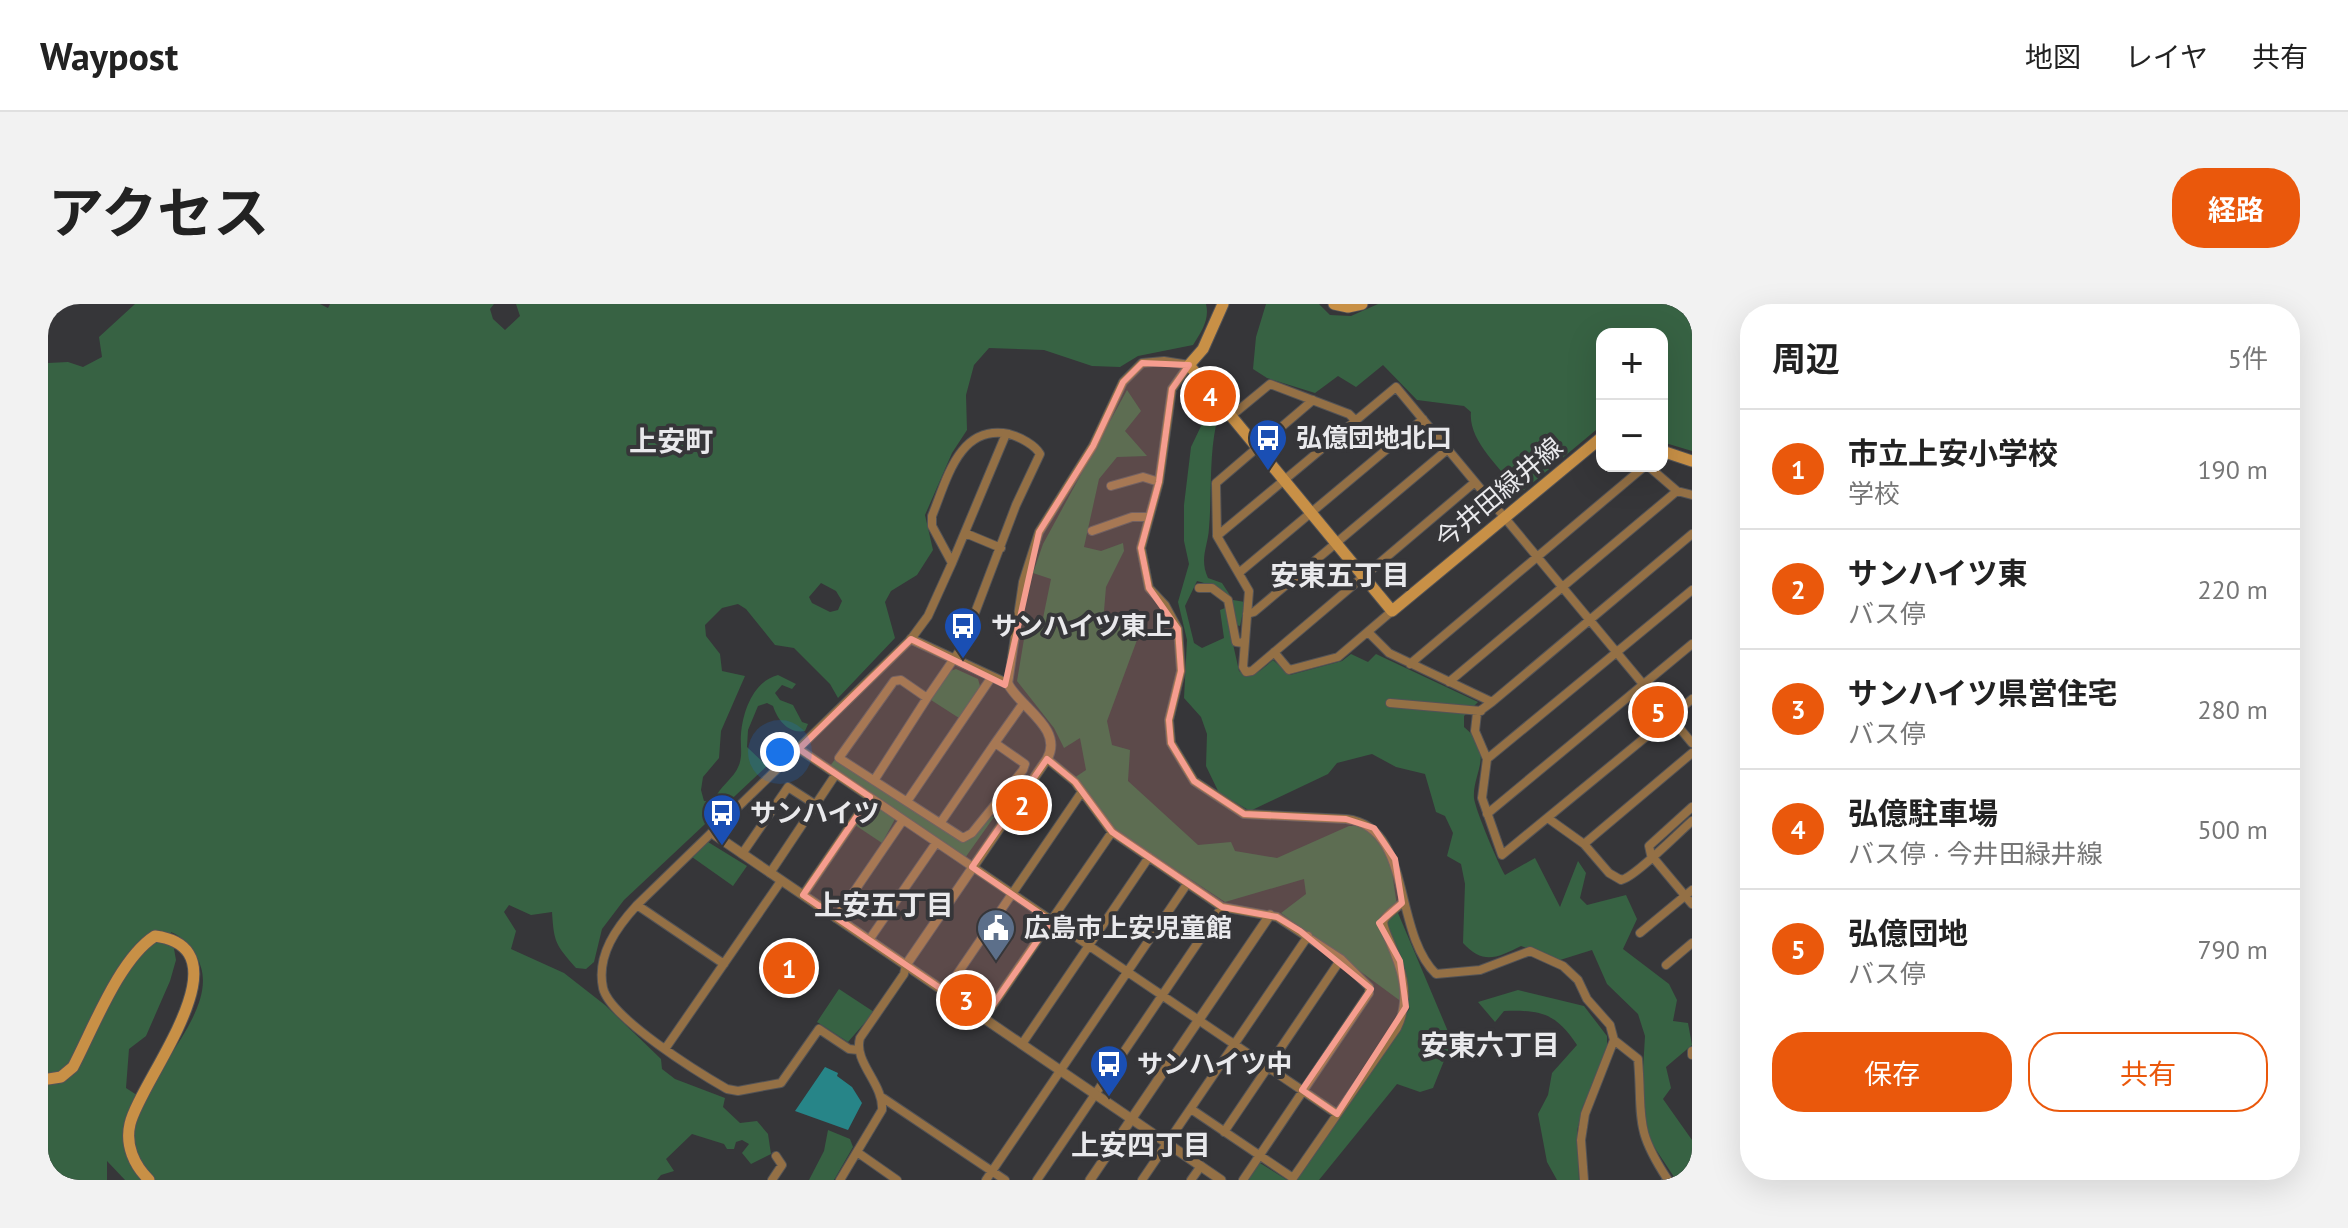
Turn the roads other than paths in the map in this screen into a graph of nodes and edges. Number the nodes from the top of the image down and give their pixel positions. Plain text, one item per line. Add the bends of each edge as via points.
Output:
1 (1223, 304) edge
2 (1334, 304) edge
3 (1362, 304) edge
4 (1189, 365) junction
5 (1313, 400) junction
6 (1230, 417) junction
7 (1423, 419) junction
8 (1356, 421) junction
9 (1006, 434) junction
10 (1596, 442) edge
11 (1257, 449) junction
12 (1448, 449) junction
13 (1668, 453) edge
14 (1692, 461) edge
15 (1639, 472) edge
16 (1653, 472) edge
17 (1159, 482) junction
18 (1283, 482) junction
19 (1475, 482) junction
20 (1111, 486) dead end
21 (1677, 491) junction
22 (1692, 495) edge
23 (1309, 513) junction
24 (1149, 517) junction
25 (1505, 517) junction
26 (1092, 531) dead end
27 (965, 533) junction
28 (1692, 534) edge
29 (1217, 536) junction
30 (1336, 545) junction
31 (1001, 548) junction
32 (1537, 556) junction
33 (952, 563) junction
34 (1240, 572) junction
35 (1362, 577) junction
36 (1199, 588) dead end
37 (1563, 588) junction
38 (1692, 590) edge
39 (1392, 611) junction
40 (1247, 614) junction
41 (1590, 620) junction
42 (1368, 632) junction
43 (911, 639) junction
44 (1243, 643) junction
45 (1692, 644) edge
46 (1274, 652) junction
47 (1617, 652) junction
48 (953, 659) junction
49 (1410, 664) junction
50 (991, 678) junction
51 (1449, 682) junction
52 (1008, 684) junction
53 (1644, 684) junction
54 (927, 698) junction
55 (1692, 699) edge
56 (1492, 702) junction
57 (1390, 703) dead end
58 (1022, 705) junction
59 (1481, 711) junction
60 (1670, 717) junction
61 (995, 743) junction
62 (1692, 743) edge
63 (799, 749) junction
64 (1692, 753) edge
65 (1047, 759) junction
66 (1487, 759) junction
67 (836, 774) junction
68 (875, 779) junction
69 (1081, 793) junction
70 (870, 797) junction
71 (908, 800) junction
72 (816, 805) junction
73 (1692, 807) edge
74 (1487, 814) junction
75 (1549, 819) junction
76 (903, 820) junction
77 (1692, 821) edge
78 (941, 822) junction
79 (1112, 832) junction
80 (712, 833) junction
81 (936, 843) junction
82 (1584, 844) junction
83 (742, 854) junction
84 (1651, 855) junction
85 (1149, 857) junction
86 (972, 867) junction
87 (770, 873) junction
88 (781, 881) junction
89 (1187, 884) junction
90 (1688, 893) edge
91 (1012, 894) junction
92 (803, 895) junction
93 (1402, 903) junction
94 (1692, 904) edge
95 (637, 905) junction
96 (1222, 907) junction
97 (1270, 915) junction
98 (836, 918) junction
99 (1051, 921) junction
100 (1640, 933) dead end
101 (1308, 936) junction
102 (869, 940) junction
103 (1692, 943) edge
104 (1088, 946) junction
105 (1341, 959) junction
106 (724, 964) junction
107 (906, 965) junction
108 (1666, 965) dead end
109 (1127, 972) junction
110 (945, 992) junction
111 (1162, 995) junction
112 (984, 1018) junction
113 (1198, 1020) junction
114 (1614, 1040) junction
115 (1022, 1044) junction
116 (1235, 1045) junction
117 (665, 1049) junction
118 (858, 1050) junction
119 (1268, 1067) junction
120 (1060, 1070) junction
121 (48, 1079) edge
122 (1302, 1090) junction
123 (1095, 1094) junction
124 (883, 1098) junction
125 (1191, 1109) junction
126 (1337, 1114) junction
127 (1131, 1119) junction
128 (1224, 1132) junction
129 (1167, 1143) junction
130 (857, 1152) junction
131 (1259, 1155) junction
132 (776, 1156) dead end
133 (1201, 1166) junction
134 (992, 1171) junction
135 (149, 1180) edge
136 (772, 1180) edge
137 (840, 1180) edge
138 (897, 1180) edge
139 (986, 1180) edge
140 (1005, 1180) edge
141 (1037, 1180) edge
142 (1090, 1180) edge
143 (1142, 1180) edge
144 (1191, 1180) edge
145 (1221, 1180) edge
146 (1243, 1180) edge
147 (1584, 1180) edge
148 (1668, 1180) edge

1 - 4 main road via 1203,349
2 - 3 main road
4 - 6 main road
4 - 17 street via 1172,389
4 - 52 street via 1142,363 1123,382 1093,446 1039,532 1023,582
5 - 6 street via 1270,384
5 - 8 street
5 - 11 street
6 - 11 main road
7 - 8 street via 1396,387
7 - 12 street
7 - 23 street
8 - 18 street
9 - 27 street
9 - 31 street via 1040,454
9 - 33 street via 974,437 955,458 932,516
10 - 25 main road, 今井田緑井線
11 - 18 main road
11 - 29 street via 1216,483
12 - 19 street
12 - 30 street
13 - 14 main road
15 - 32 street
16 - 21 street
17 - 20 street via 1143,477
17 - 24 street
18 - 23 main road
18 - 29 street
19 - 25 street
19 - 35 street
21 - 22 street
21 - 37 street
23 - 30 main road
23 - 34 street
24 - 26 street via 1132,517
24 - 93 street via 1141,555 1149,588 1178,629 1181,671 1169,729 1185,769 1208,793 1244,814 1368,823 1395,859
25 - 32 street
25 - 39 main road, 今井田緑井線
27 - 31 street
27 - 33 street
28 - 41 street
29 - 34 street
30 - 35 main road
30 - 40 street
31 - 48 street
32 - 37 street
32 - 49 street
33 - 43 street via 928,616
34 - 40 street via 1249,591
35 - 39 main road
35 - 46 street
36 - 44 street via 1222,592 1232,612 1236,642
37 - 41 street
37 - 51 street
38 - 47 street
39 - 42 street
40 - 44 street
41 - 47 street
41 - 56 street
42 - 46 street via 1338,657 1289,670
42 - 49 street
43 - 48 street
43 - 63 street
44 - 46 street via 1246,672
45 - 53 street
47 - 53 street
47 - 66 street
48 - 50 street
48 - 54 street
49 - 51 street
50 - 52 street
50 - 71 street
51 - 56 street
52 - 58 street
53 - 60 street
53 - 74 street
54 - 68 street
54 - 68 street via 901,680 894,681 839,755
55 - 60 street
56 - 59 street
57 - 59 street
58 - 61 street
58 - 65 street via 1048,730
59 - 66 street via 1475,731
60 - 62 street
60 - 75 street
61 - 78 street
61 - 78 street via 1025,764 1023,770 972,833 963,838
63 - 67 street
63 - 80 street
64 - 82 street
65 - 69 street
65 - 86 street
66 - 74 street via 1482,798
67 - 70 street
67 - 72 street
68 - 71 street
69 - 79 street
69 - 91 street
70 - 76 street
70 - 92 street
71 - 78 street
72 - 83 street via 788,787
72 - 87 street
73 - 84 street via 1655,837
74 - 75 street via 1502,855
75 - 82 street
76 - 81 street
76 - 98 street
77 - 84 street
79 - 85 street
79 - 99 street
80 - 83 street
80 - 95 street
81 - 86 street
81 - 102 street
82 - 84 street via 1621,880 1643,867
83 - 87 street
84 - 90 street
85 - 89 street
85 - 104 street
86 - 91 street
86 - 107 street
87 - 88 street
88 - 92 street
88 - 106 street
89 - 96 street
89 - 109 street
90 - 94 street
90 - 100 street
91 - 99 street
91 - 110 street
92 - 98 street
93 - 114 street via 1436,974 1480,970 1537,952 1572,973 1610,1025
93 - 126 street via 1384,919 1382,929 1404,975 1406,1007
95 - 106 street
95 - 117 street via 611,939 604,990
96 - 97 street
96 - 111 street
97 - 101 street
97 - 113 street
98 - 102 street
99 - 104 street
99 - 112 street
101 - 105 street
101 - 116 street
102 - 107 street
103 - 108 street
104 - 109 street
104 - 115 street
105 - 119 street
105 - 122 street via 1369,993
106 - 117 street
107 - 110 street
107 - 118 street via 860,1038
109 - 111 street
109 - 120 street
110 - 112 street
111 - 113 street
111 - 123 street
112 - 115 street
113 - 116 street
113 - 127 street
114 - 147 street via 1585,1114
114 - 148 street via 1638,1059 1644,1141
115 - 120 street
116 - 119 street
116 - 125 street
117 - 118 street via 738,1091 781,1083 819,1029
118 - 124 street
119 - 122 street
119 - 128 street
120 - 123 street
120 - 134 street
121 - 135 main road via 73,1067 143,944 155,936 185,948 194,973 190,1004 130,1124 130,1150
122 - 126 street
122 - 131 street
123 - 127 street
123 - 141 street
124 - 130 street via 882,1110
124 - 134 street
125 - 128 street
125 - 129 street
126 - 131 street via 1293,1178
127 - 129 street
127 - 142 street
128 - 131 street
129 - 133 street
129 - 143 street
130 - 137 street
130 - 138 street
131 - 146 street
132 - 136 street via 782,1165
133 - 144 street
133 - 145 street
134 - 139 street
134 - 140 street

